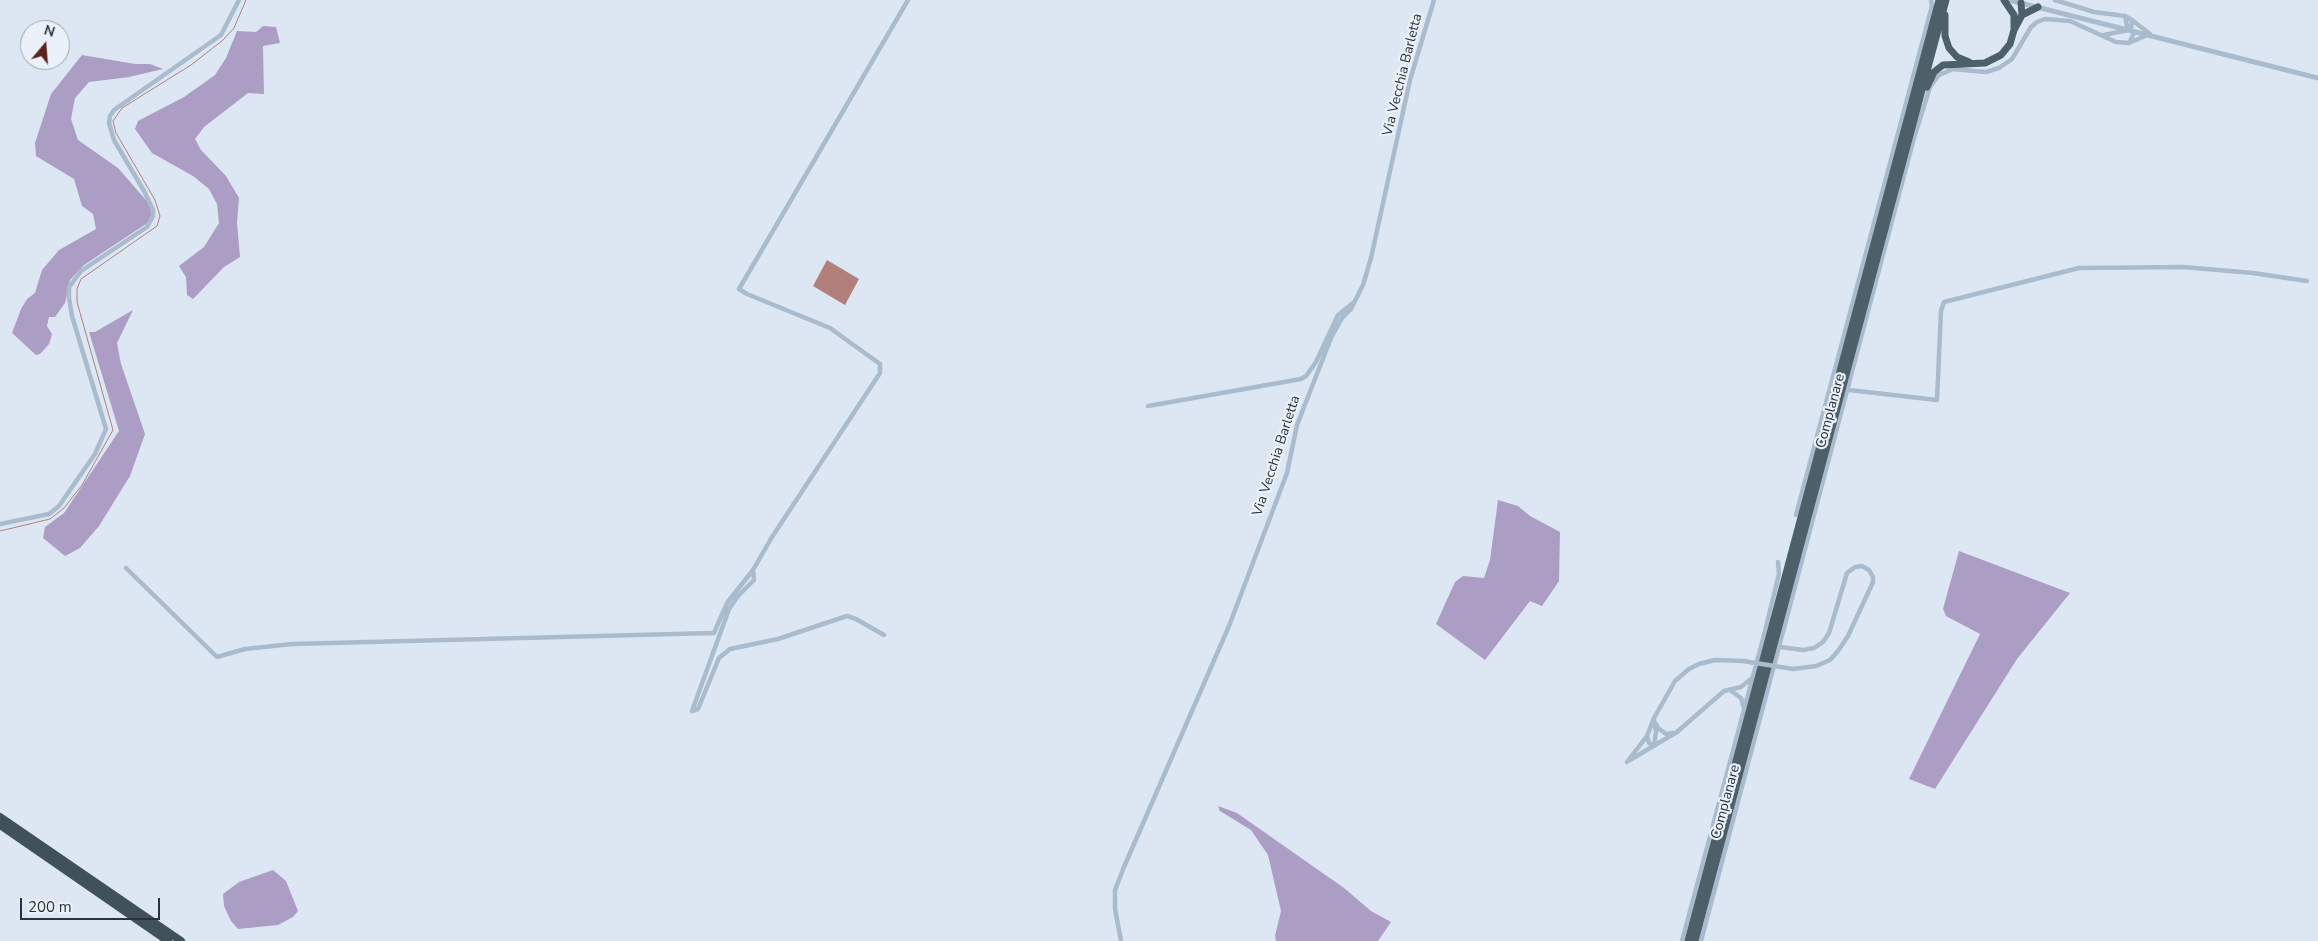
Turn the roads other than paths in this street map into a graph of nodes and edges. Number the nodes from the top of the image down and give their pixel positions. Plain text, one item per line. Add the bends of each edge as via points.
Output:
1 (239, 0) edge
2 (908, 0) edge
3 (1434, 0) edge
4 (1931, 0) edge
5 (2004, 0) edge
6 (2009, 0) edge
7 (2055, 0) edge
8 (1944, 1) edge
9 (2021, 3) junction
10 (2038, 7) junction
11 (2014, 15) junction
12 (2022, 15) junction
13 (2125, 16) junction
14 (2132, 20) junction
15 (2113, 25) junction
16 (2014, 30) junction
17 (2131, 30) junction
18 (2114, 34) junction
19 (2150, 34) junction
20 (2102, 35) junction
21 (2129, 42) junction
22 (1972, 64) junction
23 (2318, 78) edge
24 (1914, 120) junction
25 (2307, 281) dead end
26 (1356, 301) junction
27 (1849, 390) junction
28 (1148, 406) dead end
29 (1796, 516) dead end
30 (0, 524) edge
31 (1778, 562) dead end
32 (126, 568) dead end
33 (752, 570) junction
34 (884, 635) dead end
35 (1780, 648) junction
36 (1754, 673) junction
37 (1730, 690) junction
38 (1749, 692) junction
39 (1744, 710) junction
40 (1654, 718) junction
41 (1677, 732) junction
42 (1647, 736) junction
43 (1654, 746) junction
44 (0, 816) edge
45 (0, 826) edge
46 (168, 941) edge
47 (181, 941) edge
48 (1121, 941) edge
49 (1682, 941) edge
50 (1688, 941) edge
51 (1695, 941) edge
52 (1701, 941) edge

1 - 30 street via 221,35 110,116 114,140 144,191 154,216 147,227 81,271 70,288 72,316 106,429 90,461 58,506 49,514
2 - 33 street via 739,289 830,328 881,367 878,377
3 - 26 street, Via Vecchia Barletta via 1410,80 1371,258
4 - 29 street, Complanare
5 - 11 highway
6 - 9 street
7 - 13 street via 2094,12
8 - 22 highway via 1944,36 1949,48 1957,57
8 - 24 highway
8 - 50 highway
9 - 10 street
9 - 11 highway
9 - 12 highway
10 - 12 highway
10 - 15 street
11 - 16 highway
12 - 16 highway
13 - 14 street
13 - 17 street
14 - 17 street
14 - 19 street
15 - 17 street
15 - 18 street
16 - 22 highway via 2010,44 2001,55 1985,63
17 - 18 street, Complanare
17 - 19 street
17 - 21 street via 2134,36
18 - 20 street, Complanare
19 - 21 street
19 - 23 street
20 - 21 street, Complanare via 2116,42
20 - 27 street, Complanare via 2070,21 2045,19 2030,27 2012,59 1999,68 1986,72 1953,69 1934,80 1914,138
22 - 24 highway via 1943,65 1934,72
24 - 51 highway
25 - 27 street via 2183,267 2079,268 1944,302 1937,400
26 - 28 street via 1338,316 1306,376
26 - 48 street, Via Vecchia Barletta via 1331,338 1296,425 1287,473 1229,626 1115,890
27 - 35 street, Complanare
31 - 36 street, Complanare via 1779,574
32 - 33 street via 217,658 245,649 292,644 712,634 727,603
33 - 34 street via 754,580 732,603 694,712 719,658 730,649 778,639 847,616
35 - 40 street, bridge via 1803,650 1823,642 1829,633 1847,573 1855,566 1869,570 1873,582 1848,636 1830,660 1816,666 1793,669 1743,661 1715,660 1700,664 1675,681
35 - 52 street, Complanare
36 - 37 street via 1746,684
36 - 38 street, Complanare
37 - 38 street via 1746,689
37 - 39 street via 1741,698
37 - 41 street via 1715,698
38 - 39 street, Complanare
39 - 49 street, Complanare
40 - 41 street via 1658,728 1666,734
40 - 42 street
40 - 43 street
41 - 43 street
42 - 43 street
42 - 43 street via 1627,762
44 - 47 highway
45 - 46 highway

